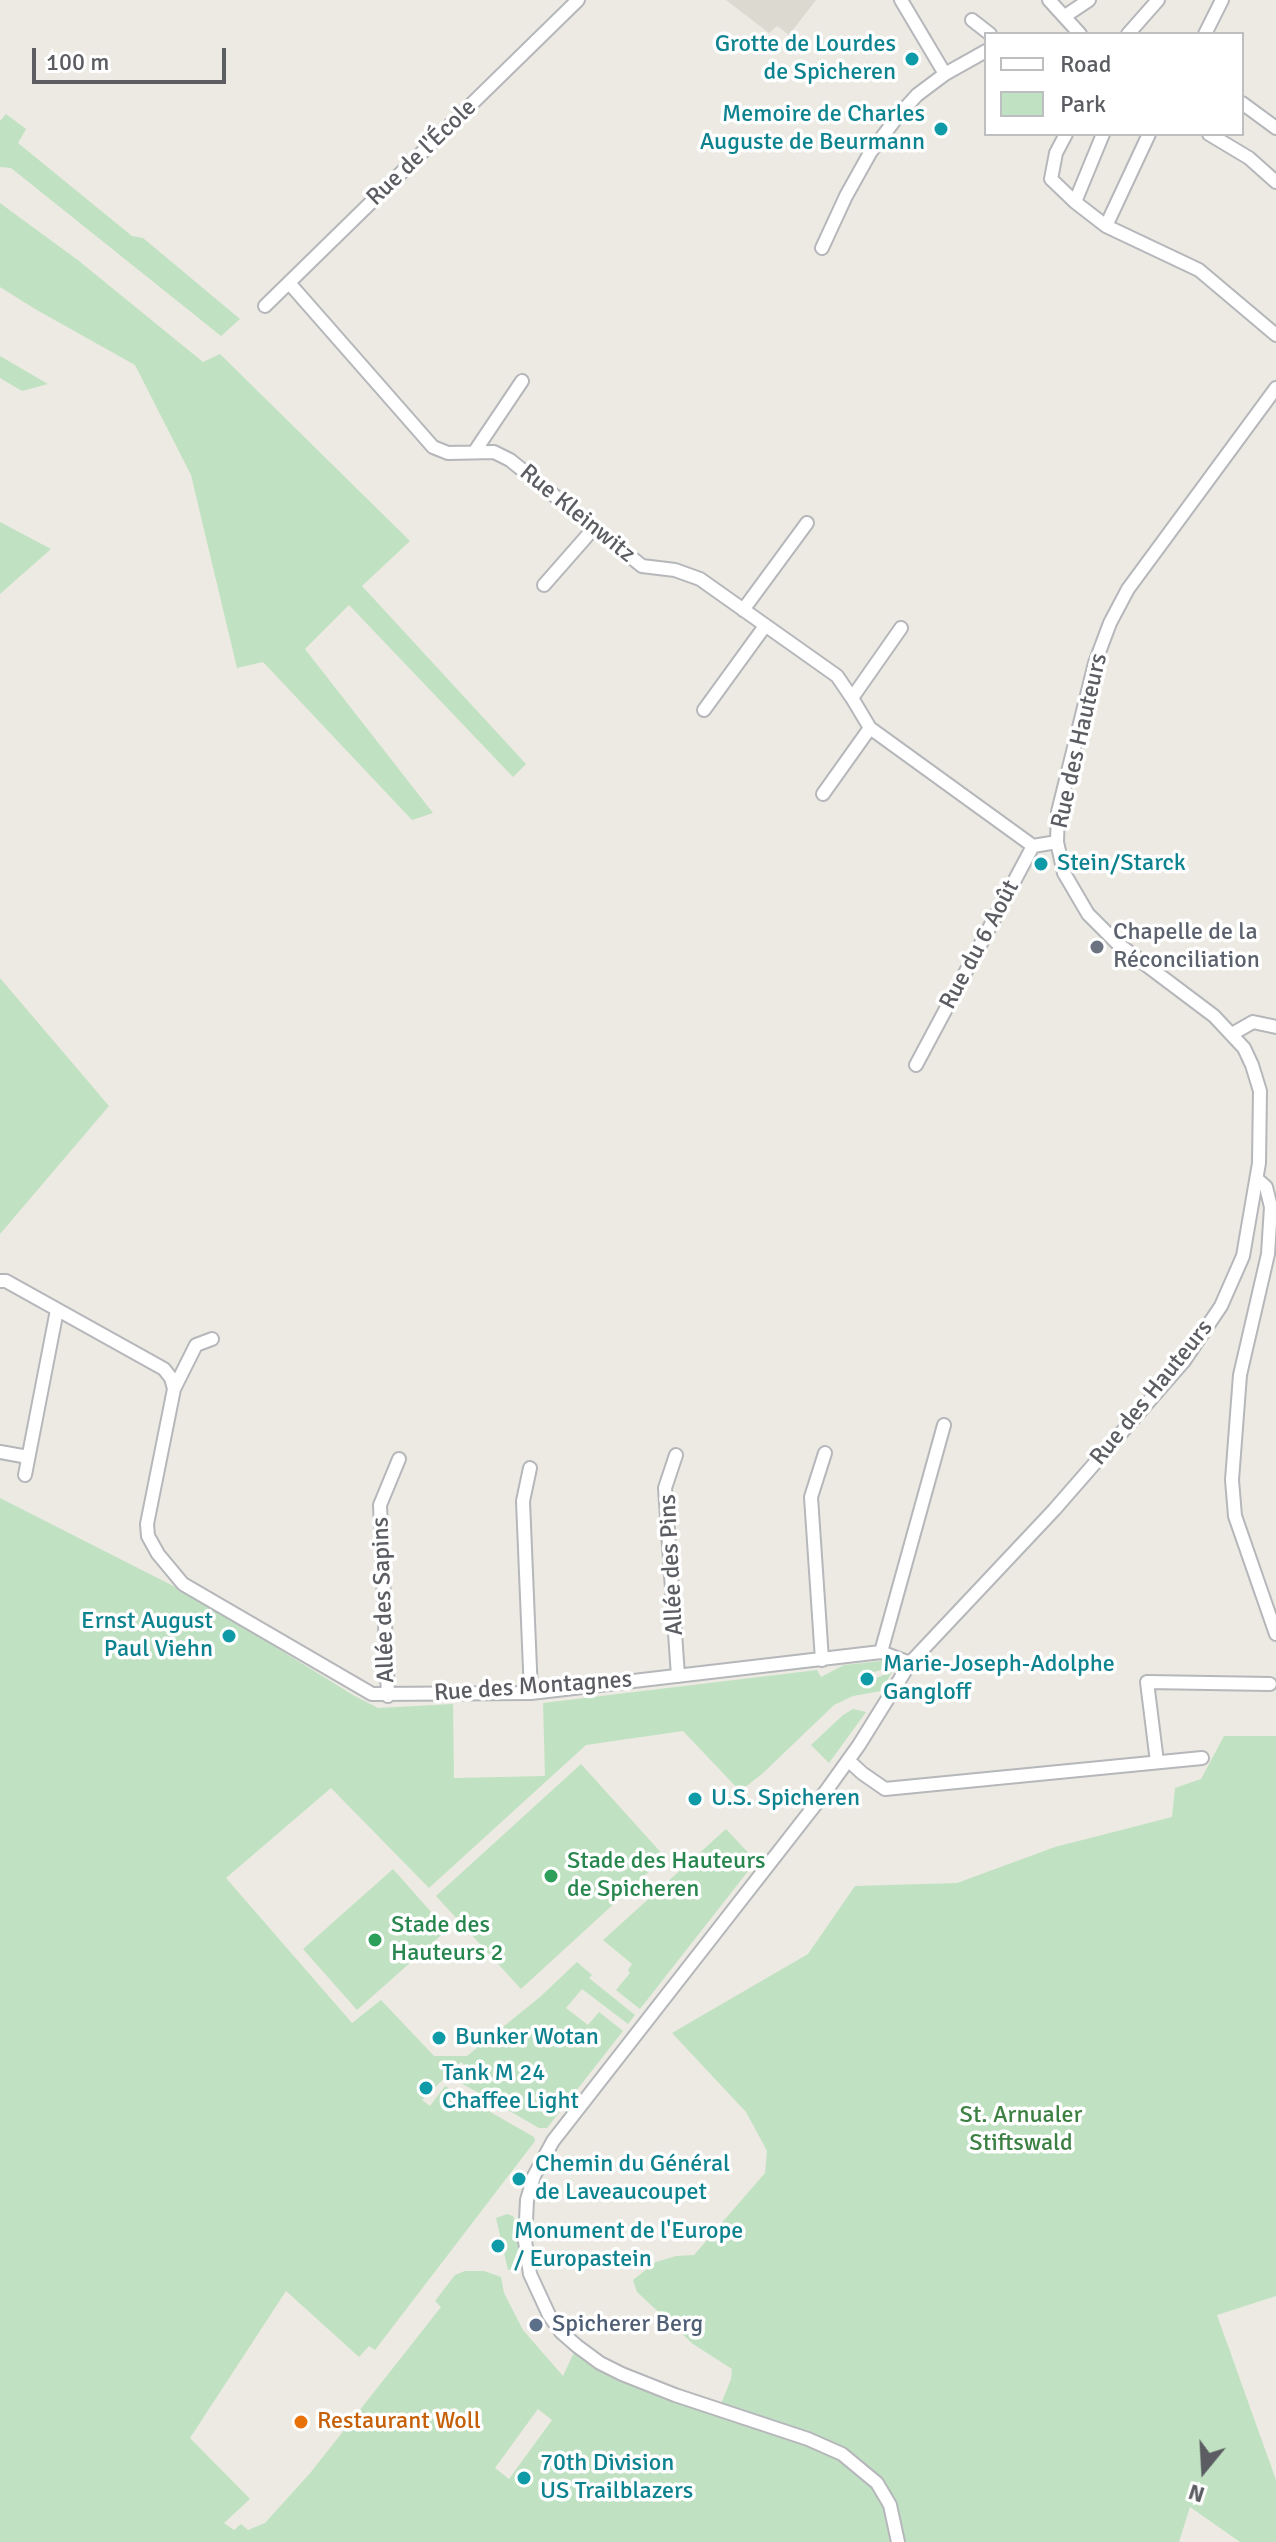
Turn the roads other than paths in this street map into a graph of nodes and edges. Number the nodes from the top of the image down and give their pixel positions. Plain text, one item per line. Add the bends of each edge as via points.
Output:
1 (578, 0) edge
2 (901, 0) edge
3 (1050, 0) edge
4 (1089, 0) edge
5 (1222, 0) edge
6 (1154, 1) edge
7 (1065, 16) junction
8 (972, 20) dead end
9 (987, 32) edge
10 (1078, 32) edge
11 (1130, 32) edge
12 (1206, 32) edge
13 (984, 52) edge
14 (945, 74) junction
15 (1244, 104) edge
16 (1276, 128) edge
17 (1065, 136) edge
18 (1102, 136) edge
19 (1148, 136) edge
20 (1212, 136) edge
21 (1276, 182) edge
22 (1075, 202) junction
23 (1106, 226) junction
24 (822, 248) dead end
25 (290, 284) junction
26 (265, 306) dead end
27 (1276, 335) edge
28 (522, 381) dead end
29 (1275, 393) edge
30 (475, 451) junction
31 (807, 523) dead end
32 (594, 528) junction
33 (544, 585) dead end
34 (743, 610) junction
35 (765, 626) junction
36 (901, 628) dead end
37 (852, 698) junction
38 (704, 710) dead end
39 (870, 728) junction
40 (823, 794) dead end
41 (1057, 842) junction
42 (1033, 846) junction
43 (1276, 1027) edge
44 (1232, 1034) junction
45 (916, 1065) dead end
46 (1257, 1179) junction
47 (0, 1281) edge
48 (57, 1310) junction
49 (212, 1339) dead end
50 (174, 1389) junction
51 (944, 1425) dead end
52 (0, 1452) edge
53 (825, 1453) dead end
54 (676, 1455) dead end
55 (28, 1457) junction
56 (399, 1459) dead end
57 (530, 1468) dead end
58 (25, 1475) dead end
59 (1276, 1634) edge
60 (881, 1652) junction
61 (822, 1660) junction
62 (910, 1663) junction
63 (678, 1676) junction
64 (1270, 1684) dead end
65 (531, 1693) junction
66 (388, 1696) junction
67 (1202, 1758) dead end
68 (848, 1760) junction
69 (1157, 1762) junction
70 (898, 2542) edge

1 - 25 street, Rue de l'École
2 - 14 street
3 - 7 street
4 - 7 street
5 - 12 street
6 - 11 street
7 - 10 street
8 - 9 street
13 - 14 street
14 - 24 street via 917,95 870,153
15 - 16 street
17 - 22 street via 1051,179
18 - 22 street
19 - 23 street
20 - 21 street
22 - 23 street
23 - 27 street via 1199,270
25 - 26 street, Rue de l'École
25 - 30 street, Rue Kleinwitz via 433,447 448,453
28 - 30 street
29 - 41 street, Rue des Hauteurs via 1128,589 1110,623 1061,803
30 - 32 street, Rue Kleinwitz via 510,460
31 - 34 street
32 - 33 street
32 - 34 street, Rue Kleinwitz via 642,566 700,579
34 - 35 street, Rue Kleinwitz
35 - 37 street, Rue Kleinwitz via 837,676
35 - 38 street
36 - 37 street
37 - 39 street, Rue Kleinwitz
39 - 40 street
39 - 42 street, Rue Kleinwitz
41 - 42 street
41 - 44 street, Rue des Hauteurs via 1064,873 1088,914
42 - 45 street, Rue du 6 Août
43 - 44 street via 1253,1022
44 - 46 street, Rue des Hauteurs via 1244,1048 1260,1091
46 - 59 street via 1266,1187 1271,1207 1268,1254 1240,1375 1232,1480 1235,1516
46 - 62 street, Rue des Hauteurs via 1243,1256 1221,1306 1184,1361
47 - 48 street
48 - 50 street via 164,1369
48 - 55 street
49 - 50 street via 196,1345
50 - 66 street, Rue des Montagnes via 147,1524 158,1554 183,1584 372,1694
51 - 60 street
52 - 55 street
53 - 61 street via 811,1497
54 - 63 street, Allée des Pins via 665,1488
55 - 58 street
56 - 66 street, Allée des Sapins via 380,1505
57 - 65 street via 523,1501
60 - 61 street, Rue des Montagnes
60 - 62 street, Rue des Montagnes
61 - 63 street, Rue des Montagnes
62 - 68 street, Rue des Hauteurs
63 - 65 street, Rue des Montagnes
64 - 69 street via 1147,1682
65 - 66 street, Rue des Montagnes
67 - 69 street
68 - 69 street via 885,1789
68 - 70 street, Rue des Hauteurs via 553,2141 527,2200 525,2241 540,2296 561,2332 577,2346 622,2374 842,2454 877,2483 890,2505

